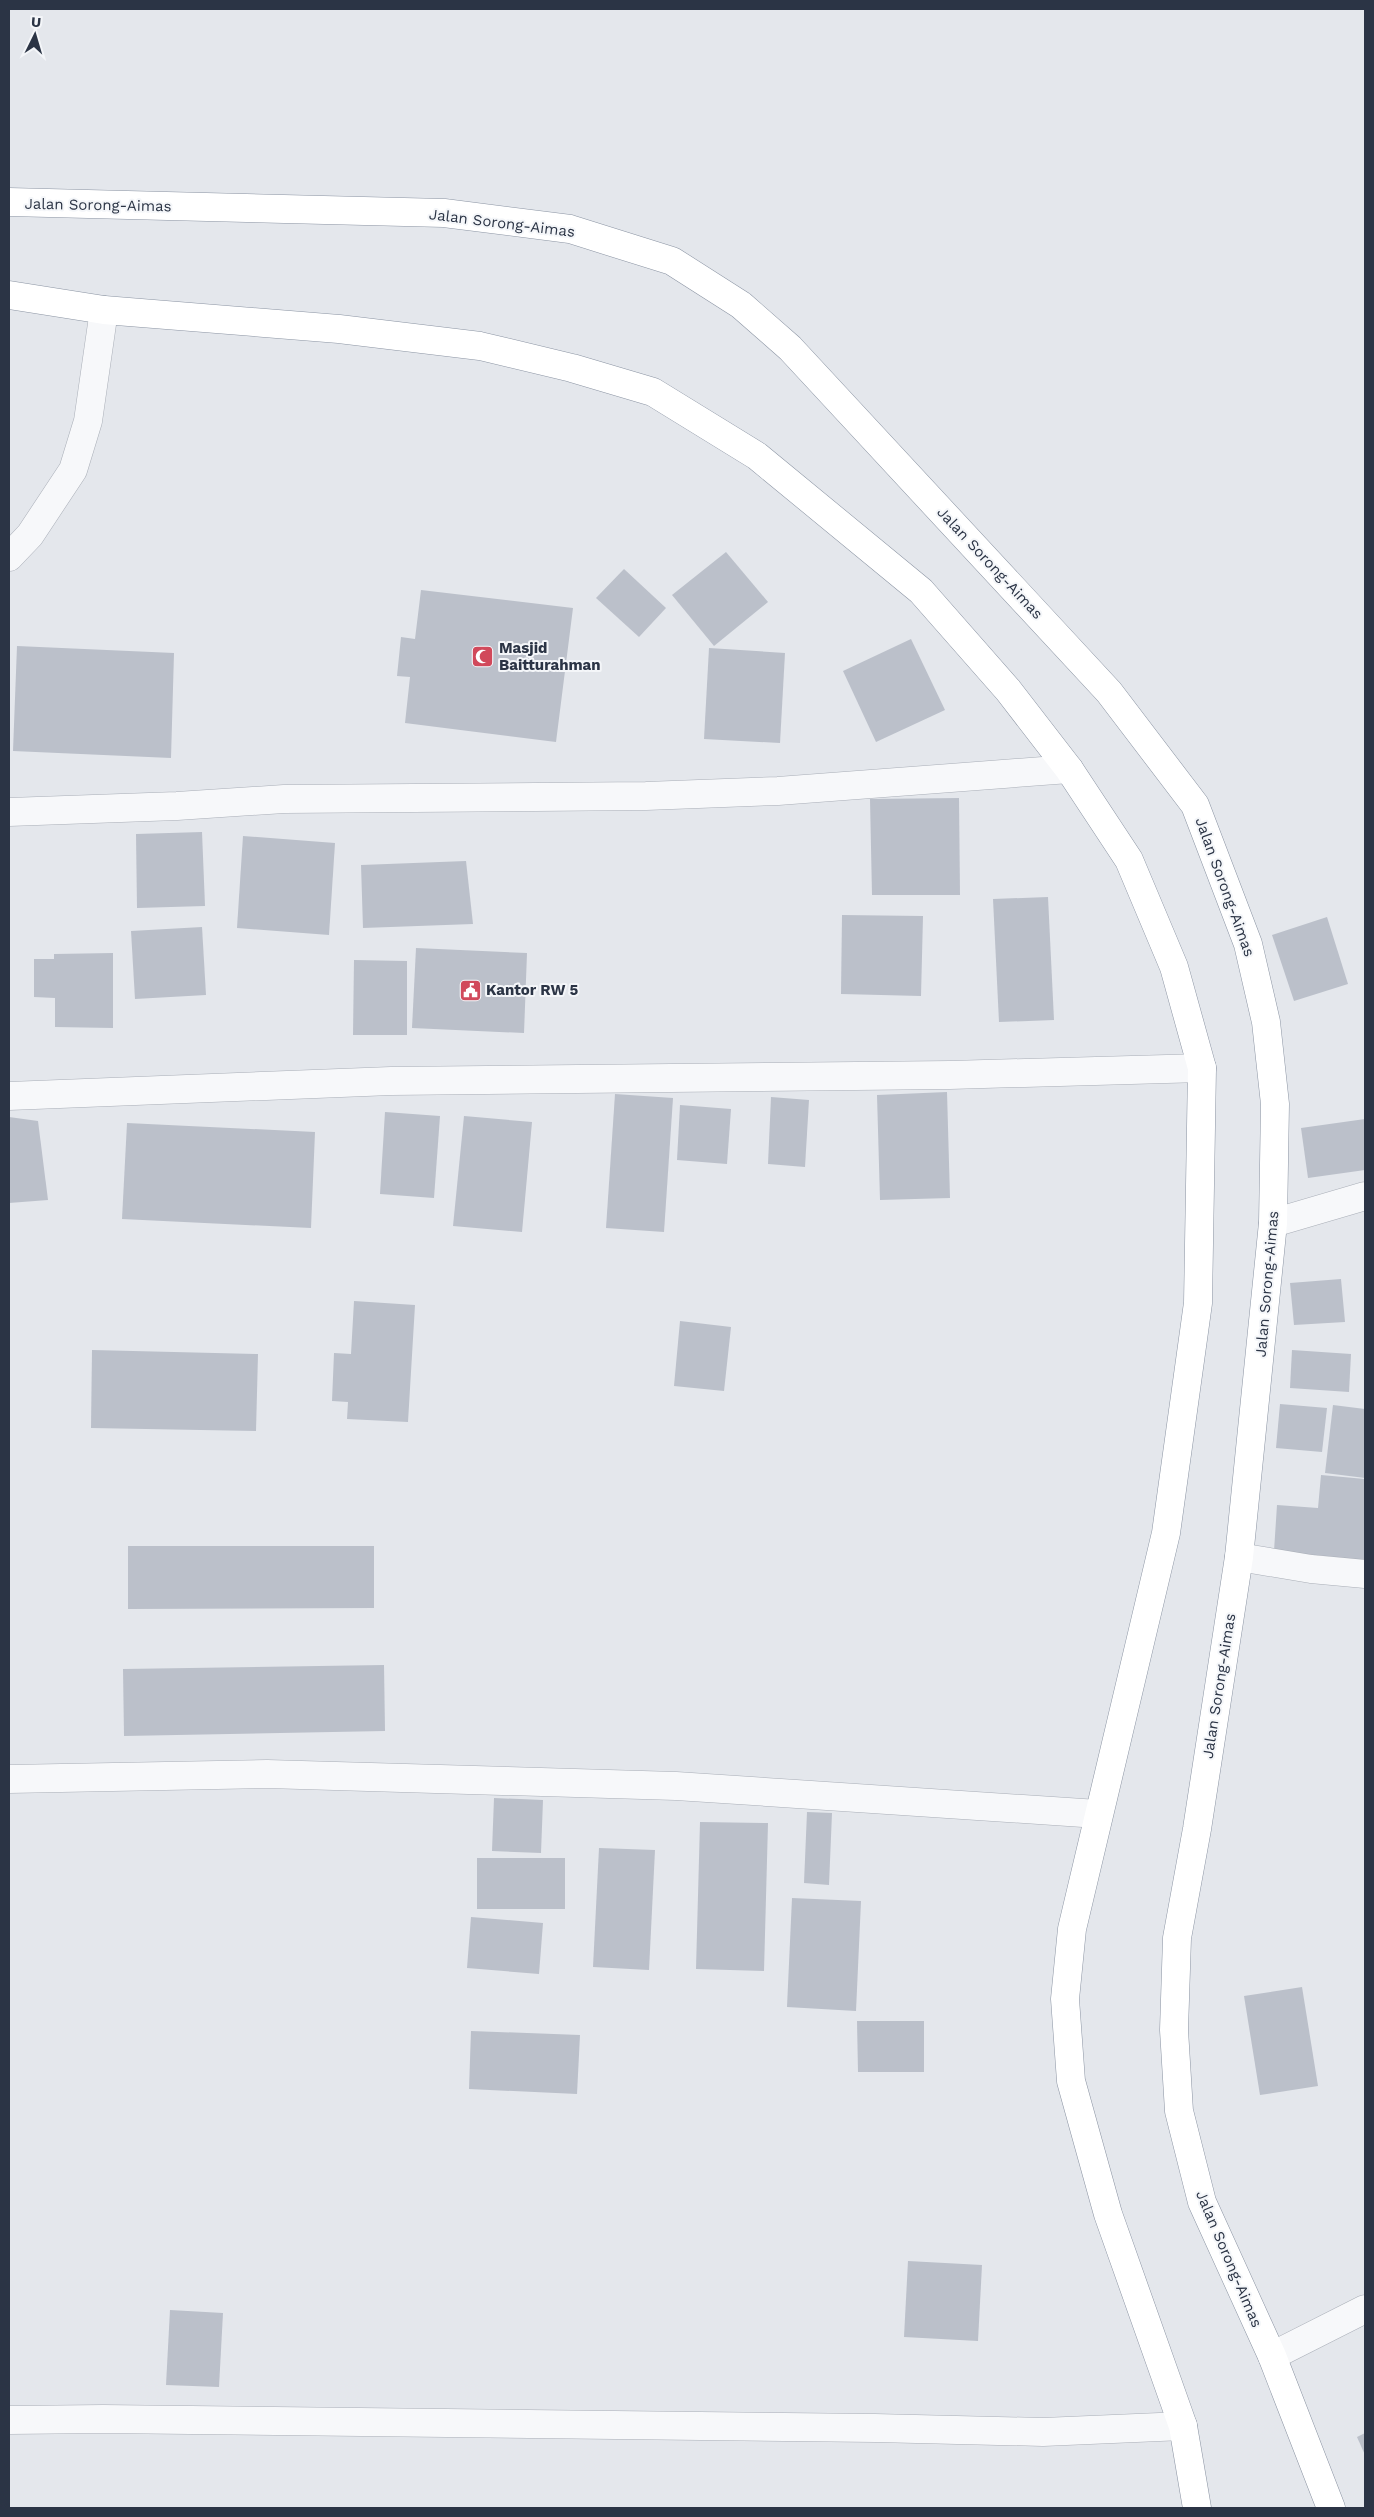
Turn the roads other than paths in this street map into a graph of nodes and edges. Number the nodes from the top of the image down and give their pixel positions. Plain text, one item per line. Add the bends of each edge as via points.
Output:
1 (9, 202) edge
2 (9, 295) edge
3 (104, 310) junction
4 (9, 556) edge
5 (1070, 769) junction
6 (9, 812) edge
7 (1202, 1068) junction
8 (9, 1096) edge
9 (1365, 1196) edge
10 (1273, 1223) junction
11 (1239, 1557) junction
12 (1365, 1574) edge
13 (9, 1779) edge
14 (1098, 1814) junction
15 (1365, 2309) edge
16 (1272, 2356) junction
17 (9, 2420) edge
18 (1184, 2426) junction
19 (1197, 2508) edge
20 (1331, 2508) edge

1 - 10 highway, Jalan Sorong-Aimas via 444,213 570,229 672,261 741,305 790,348 1109,692 1195,805 1248,944 1266,1022 1276,1104
2 - 3 highway
3 - 4 street via 88,421 73,470 30,535
3 - 5 highway via 339,329 480,346 572,368 652,392 757,456 921,592 1008,690
5 - 6 street via 778,791 646,796 284,798 177,806
5 - 7 highway via 1129,860 1174,967
7 - 8 street via 950,1075 391,1081
7 - 14 highway via 1198,1303 1166,1533
9 - 10 street
10 - 11 highway, Jalan Sorong-Aimas
11 - 12 street
11 - 16 highway, Jalan Sorong-Aimas via 1198,1829 1178,1938 1174,2030 1179,2111 1202,2202
13 - 14 street via 267,1774 666,1786
14 - 18 highway via 1072,1929 1065,1999 1071,2081 1108,2214
15 - 16 street
16 - 20 highway, Jalan Sorong-Aimas
17 - 18 street via 1043,2432
18 - 19 highway

